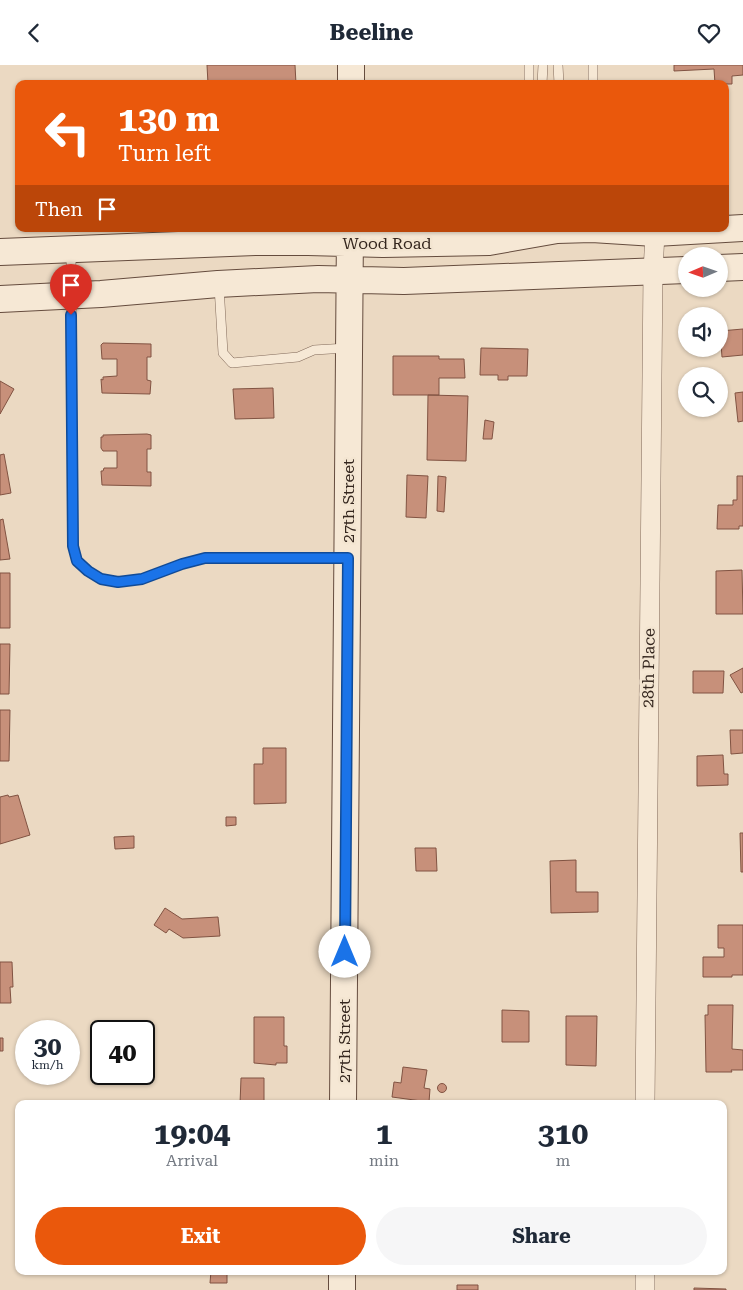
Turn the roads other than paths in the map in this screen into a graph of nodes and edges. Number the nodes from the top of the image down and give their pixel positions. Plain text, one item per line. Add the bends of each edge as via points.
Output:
1 (351, 65) edge
2 (529, 65) edge
3 (542, 65) edge
4 (558, 65) edge
5 (593, 65) edge
6 (351, 80) edge
7 (529, 80) edge
8 (542, 80) edge
9 (559, 80) edge
10 (593, 80) edge
11 (743, 228) edge
12 (729, 229) edge
13 (546, 232) edge
14 (639, 232) edge
15 (673, 232) edge
16 (655, 233) junction
17 (349, 236) edge
18 (71, 250) junction
19 (0, 252) edge
20 (743, 267) edge
21 (728, 268) edge
22 (678, 270) edge
23 (652, 272) junction
24 (350, 279) junction
25 (218, 284) junction
26 (71, 296) junction
27 (0, 299) edge
28 (349, 348) junction
29 (348, 558) junction
30 (343, 1100) edge
31 (645, 1100) edge
32 (342, 1275) edge
33 (645, 1275) edge
34 (342, 1290) edge
35 (645, 1290) edge

1 - 6 street
2 - 7 lane
3 - 8 lane
4 - 9 lane
5 - 10 lane
11 - 12 street, Wood Road
13 - 17 street, Wood Road via 489,242 383,245
14 - 16 street, Wood Road
15 - 16 street, Wood Road
16 - 23 street, 28th Place
17 - 18 street, Wood Road
17 - 24 street, 27th Street
18 - 19 street, Wood Road
18 - 26 lane
20 - 21 street
22 - 23 street
23 - 24 street via 404,281
23 - 31 street, 28th Place
24 - 25 street
24 - 28 street, 27th Street
25 - 26 street
25 - 28 lane via 223,353 232,363
26 - 27 street
26 - 29 lane via 73,546 77,561 101,579 118,582 142,579 205,558
28 - 29 street, 27th Street
29 - 30 street, 27th Street
32 - 34 street
33 - 35 street

